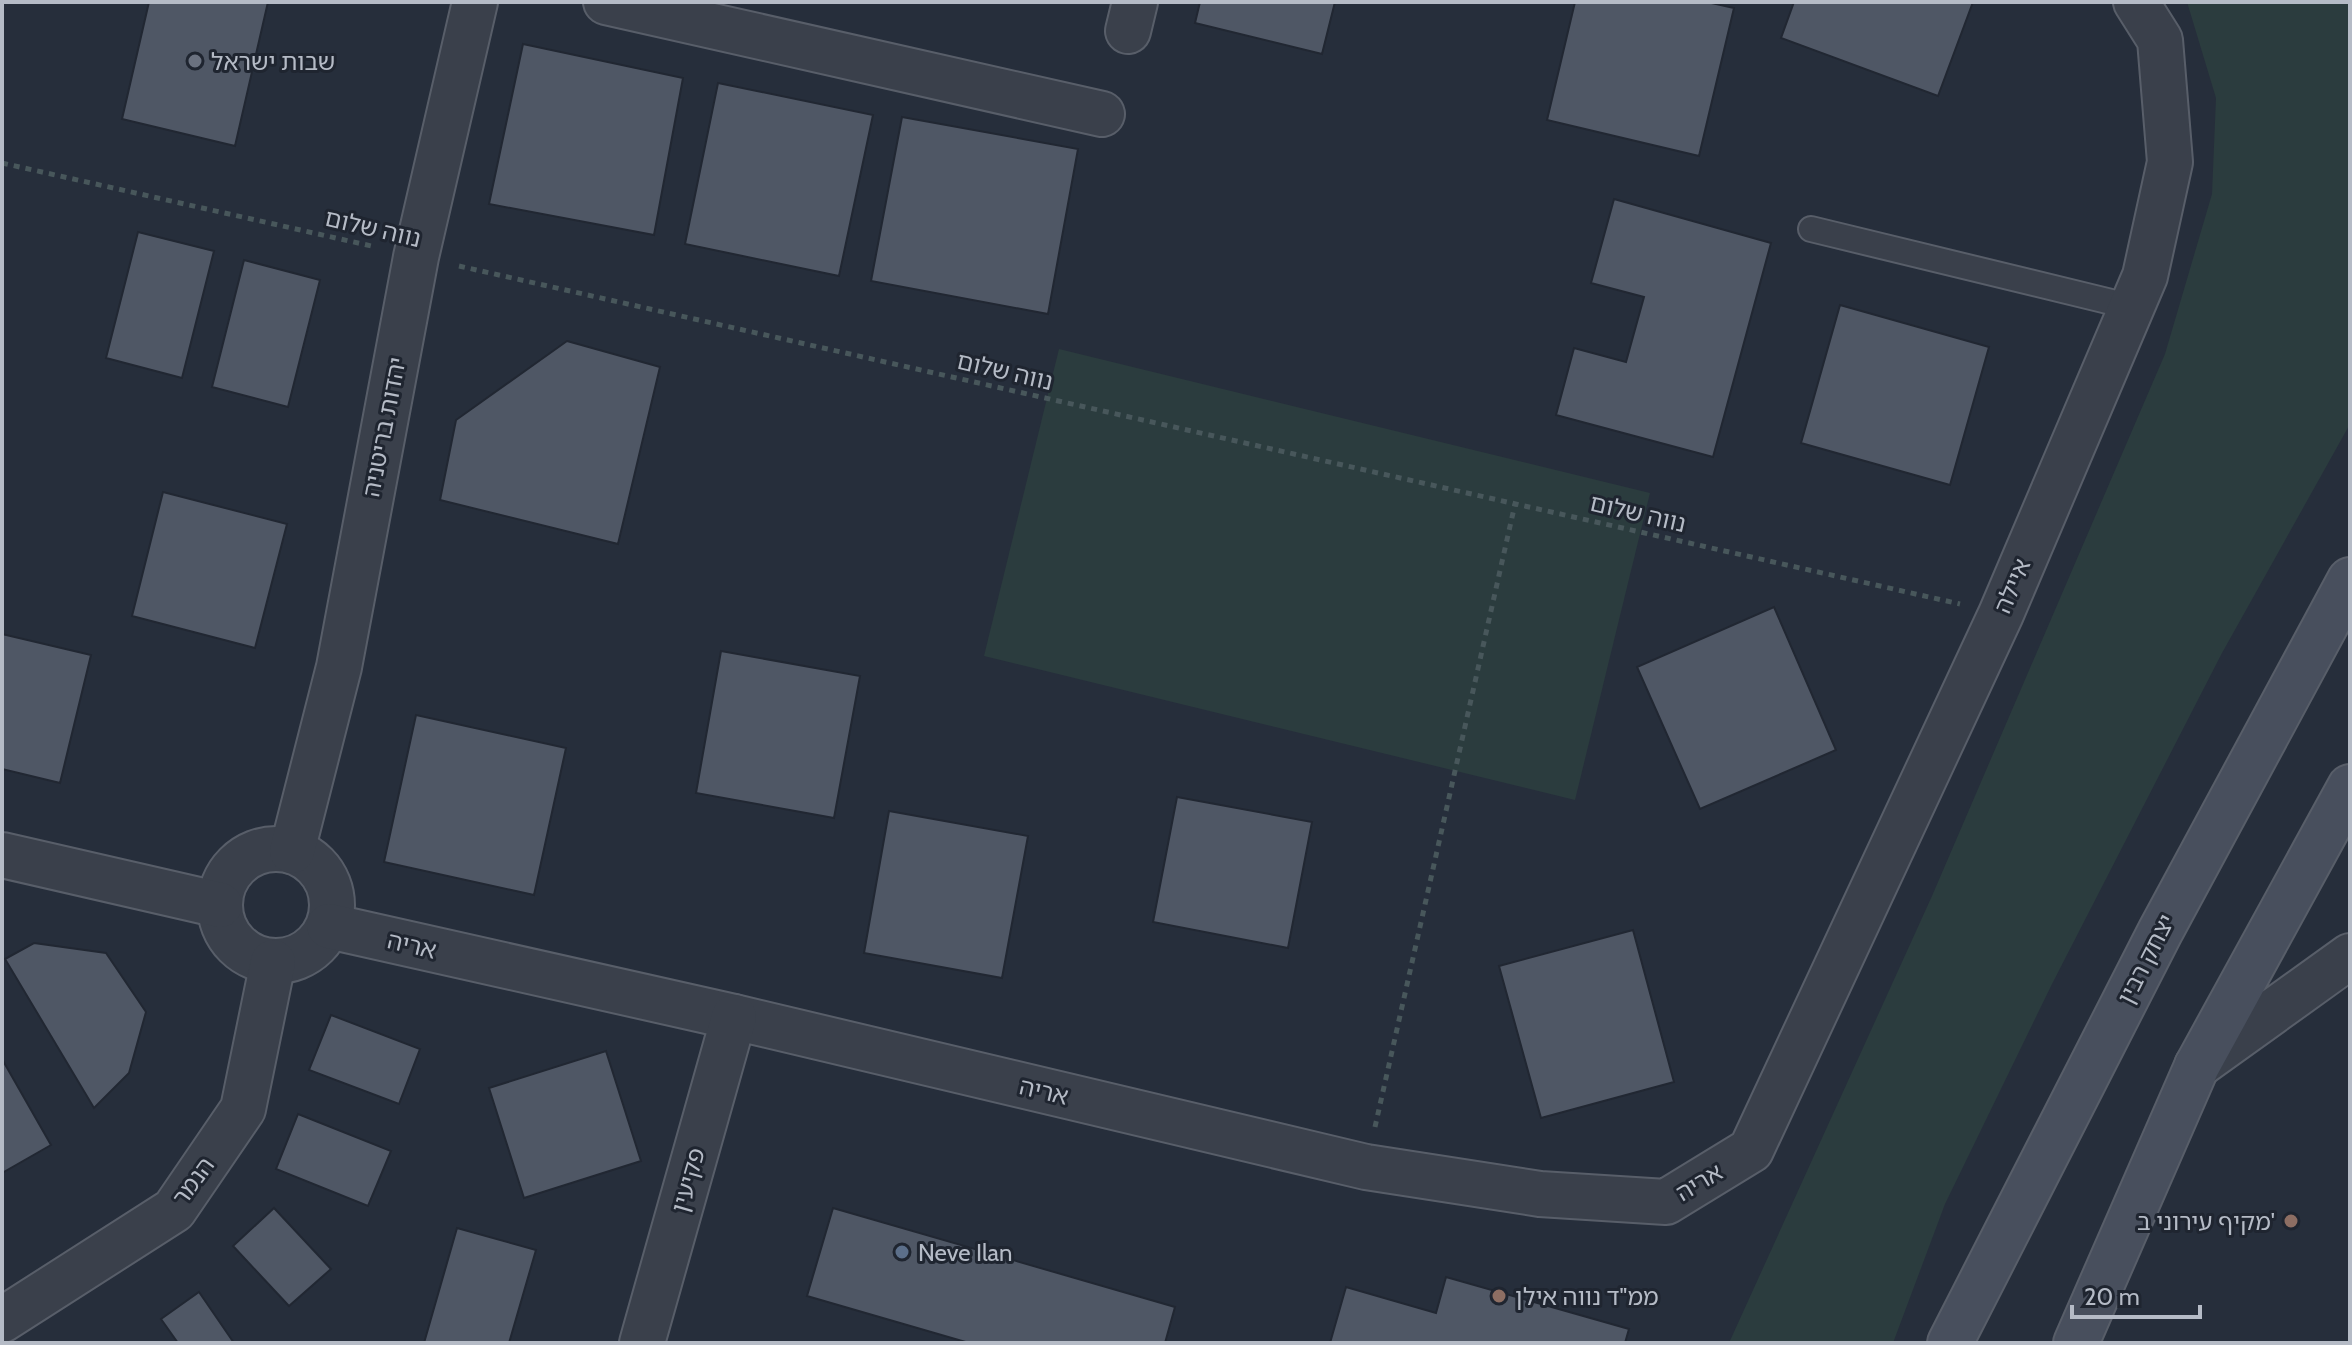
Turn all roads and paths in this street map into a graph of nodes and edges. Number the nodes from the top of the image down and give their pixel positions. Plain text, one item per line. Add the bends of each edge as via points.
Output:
1 (475, 2) edge
2 (606, 2) edge
3 (2136, 2) edge
4 (1102, 114) dead end
5 (2, 163) edge
6 (1811, 229) dead end
7 (416, 257) junction
8 (2132, 307) junction
9 (1515, 504) junction
10 (2350, 580) edge
11 (2001, 614) junction
12 (2350, 787) edge
13 (292, 851) junction
14 (2, 855) edge
15 (220, 905) junction
16 (329, 926) junction
17 (2350, 956) edge
18 (273, 962) junction
19 (734, 1017) junction
20 (2197, 1066) junction
21 (1751, 1150) joint
22 (1366, 1167) junction
23 (2, 1320) edge
24 (642, 1343) edge
25 (1950, 1343) edge
26 (2076, 1343) edge

1 - 7 street, יהדות בריטניה
2 - 4 street
3 - 8 street, איילה via 2160,40 2170,162 2145,276
5 - 7 path, נווה שלום
6 - 8 lane
7 - 9 path, נווה שלום
7 - 13 street, יהדות בריטניה via 339,667
8 - 11 street, איילה
9 - 11 path, נווה שלום
9 - 22 path
10 - 25 main road, יצחק רבין via 2160,932
11 - 21 street, איילה
12 - 20 main road
13 - 15 street via 258,852 243,860 222,887
13 - 16 street via 323,873 331,890
14 - 15 street
15 - 18 street via 222,922 241,950
16 - 18 street via 307,953
16 - 19 street, אריה
17 - 20 street
18 - 23 street, הנמר via 243,1109 174,1210
19 - 22 street, אריה
19 - 24 street, פקיעין
20 - 26 main road
21 - 22 street, אריה via 1666,1202 1540,1194

